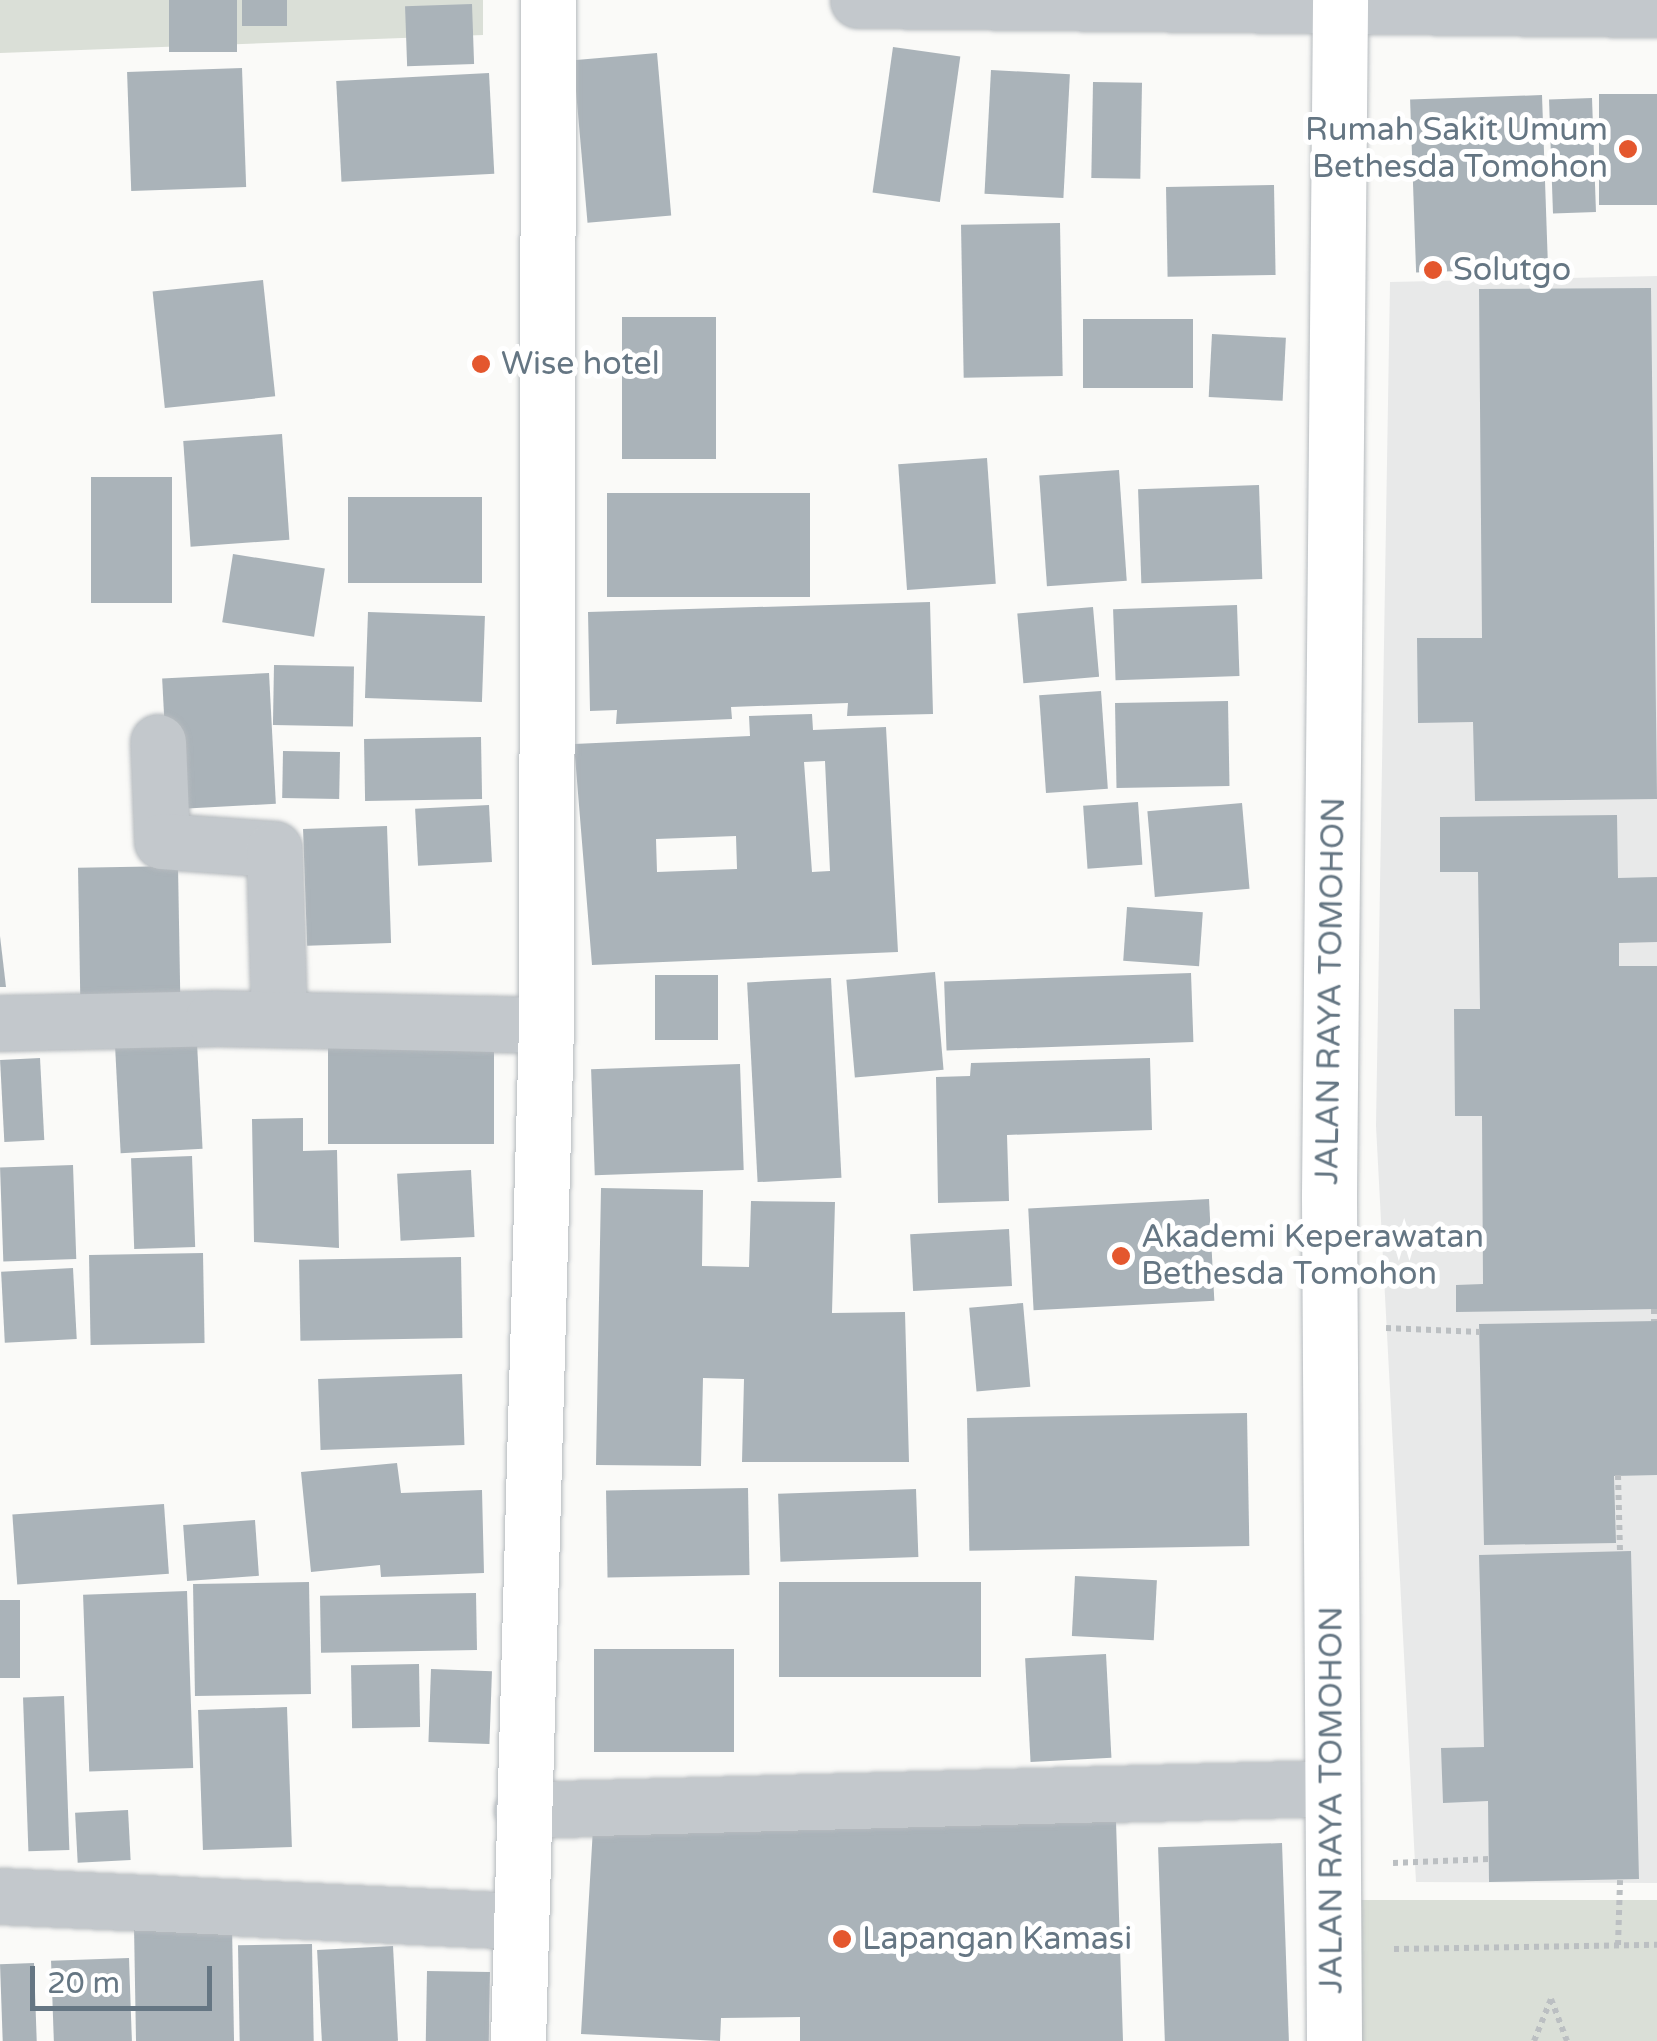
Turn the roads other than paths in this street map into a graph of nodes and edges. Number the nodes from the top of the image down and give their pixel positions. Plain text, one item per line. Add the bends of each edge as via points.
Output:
1 (548, 0) edge
2 (858, 0) edge
3 (1340, 4) edge
4 (1657, 9) edge
5 (158, 742) dead end
6 (279, 1019) junction
7 (0, 1023) edge
8 (546, 1026) junction
9 (1330, 1788) junction
10 (522, 1810) junction
11 (0, 1896) edge
12 (518, 1921) junction
13 (518, 2041) edge
14 (1334, 2041) edge

1 - 8 main road
2 - 3 street
3 - 4 street
3 - 9 main road, JALAN RAYA TOMOHON
5 - 6 street via 162,841 274,849
6 - 7 street
6 - 8 street
8 - 10 main road
9 - 10 street
9 - 14 main road, JALAN RAYA TOMOHON
10 - 12 main road
11 - 12 street
12 - 13 main road

